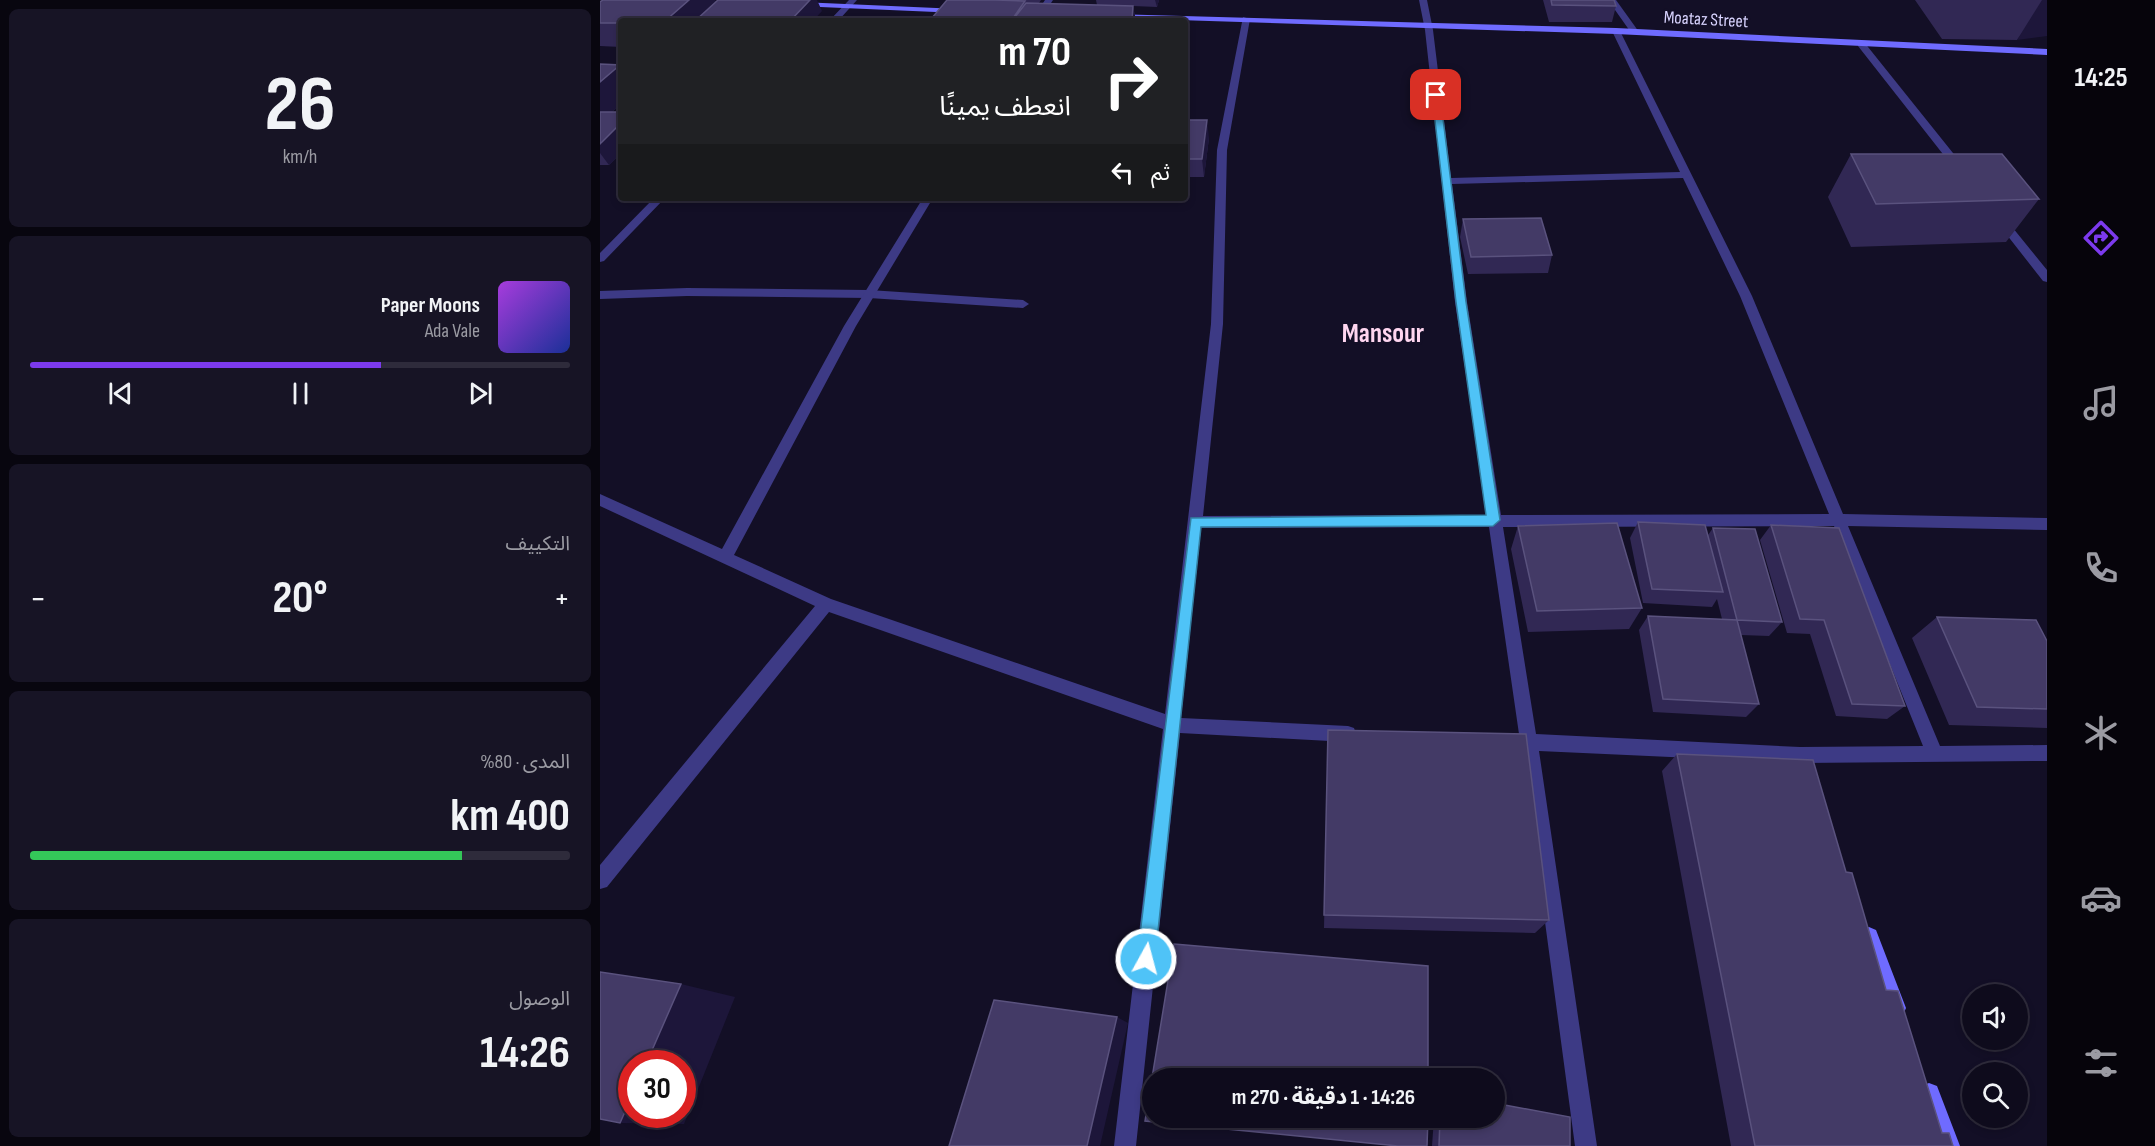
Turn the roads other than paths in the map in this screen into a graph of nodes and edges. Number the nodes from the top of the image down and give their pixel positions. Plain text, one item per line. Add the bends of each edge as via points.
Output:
1 (1049, 0) edge
2 (1423, 0) edge
3 (1612, 0) edge
4 (851, 3) edge
5 (788, 4) edge
6 (968, 11) edge
7 (1028, 14) edge
8 (1051, 14) edge
9 (1108, 16) edge
10 (836, 18) edge
11 (1037, 18) edge
12 (1246, 19) junction
13 (1428, 26) junction
14 (1616, 31) junction
15 (1635, 32) junction
16 (1861, 44) junction
17 (2047, 52) edge
18 (1687, 175) junction
19 (1446, 181) junction
20 (1971, 183) edge
21 (657, 201) edge
22 (926, 201) edge
23 (1994, 211) edge
24 (600, 259) edge
25 (2047, 278) edge
26 (870, 294) junction
27 (600, 295) edge
28 (1023, 304) dead end
29 (600, 500) edge
30 (1493, 520) junction
31 (1840, 520) junction
32 (1195, 522) junction
33 (2047, 524) edge
34 (725, 557) junction
35 (826, 604) junction
36 (1173, 725) junction
37 (1363, 734) edge
38 (1493, 740) edge
39 (1529, 742) junction
40 (2047, 753) edge
41 (1935, 754) junction
42 (1800, 755) junction
43 (1809, 777) edge
44 (600, 880) edge
45 (1864, 923) edge
46 (1902, 1023) edge
47 (1923, 1079) edge
48 (1125, 1146) edge
49 (1586, 1146) edge
50 (1948, 1146) edge

1 - 11 street
2 - 13 street
3 - 15 street
4 - 5 street
4 - 6 street
4 - 10 street
7 - 11 street
8 - 11 street
9 - 12 street, Moataz Street
12 - 13 street, Moataz Street
12 - 32 street via 1222,150 1217,324
13 - 14 street, Moataz Street
13 - 19 street
14 - 15 street, Moataz Street
14 - 18 street
15 - 16 street, Moataz Street
16 - 17 street, Moataz Street
16 - 20 street
18 - 19 street
18 - 31 street via 1746,296
19 - 30 street
21 - 24 street
22 - 26 street
23 - 25 street
26 - 27 street
26 - 28 street
26 - 34 street
29 - 34 street
30 - 31 street
30 - 32 street
30 - 39 street
31 - 33 street
31 - 41 street
32 - 36 street
34 - 35 street
35 - 36 street
35 - 44 street
36 - 37 street
36 - 48 street
38 - 39 street
39 - 42 street
39 - 49 street
40 - 41 street
41 - 42 street
42 - 43 street
45 - 46 street
47 - 50 street

